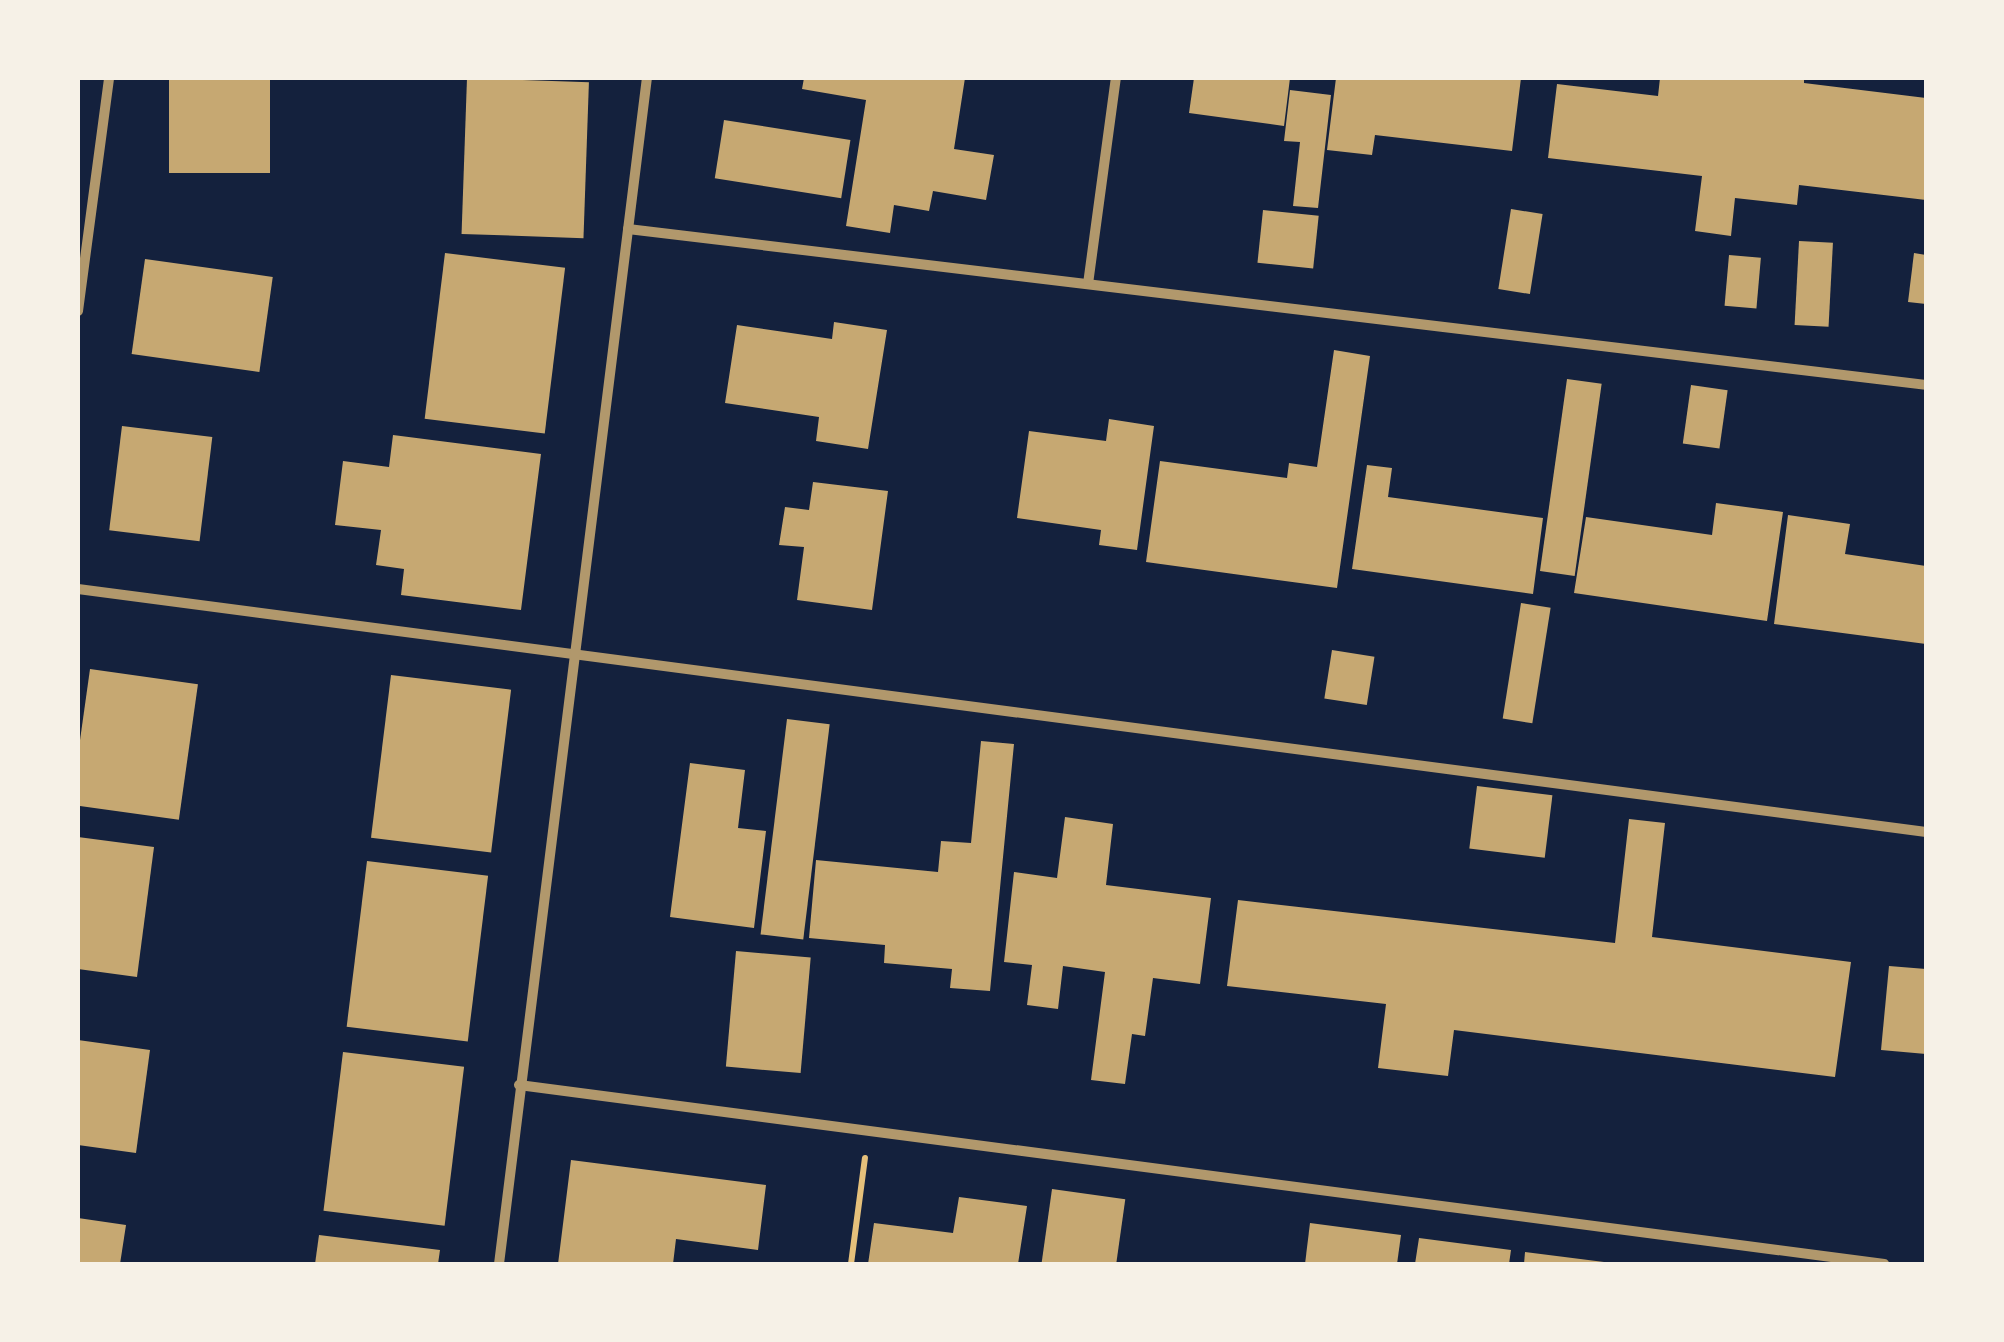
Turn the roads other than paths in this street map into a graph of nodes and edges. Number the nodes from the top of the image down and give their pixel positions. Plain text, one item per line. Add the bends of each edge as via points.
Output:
1 (109, 78) edge
2 (648, 78) edge
3 (1116, 78) edge
4 (628, 229) junction
5 (1088, 284) junction
6 (78, 311) edge
7 (1926, 385) edge
8 (78, 589) edge
9 (574, 652) junction
10 (1926, 832) edge
11 (519, 1085) junction
12 (499, 1264) edge
13 (1884, 1264) edge

1 - 6 street
2 - 4 street
3 - 5 street
4 - 5 street
4 - 9 street
5 - 7 street
8 - 9 street
9 - 10 street
9 - 11 street
11 - 12 street
11 - 13 street

